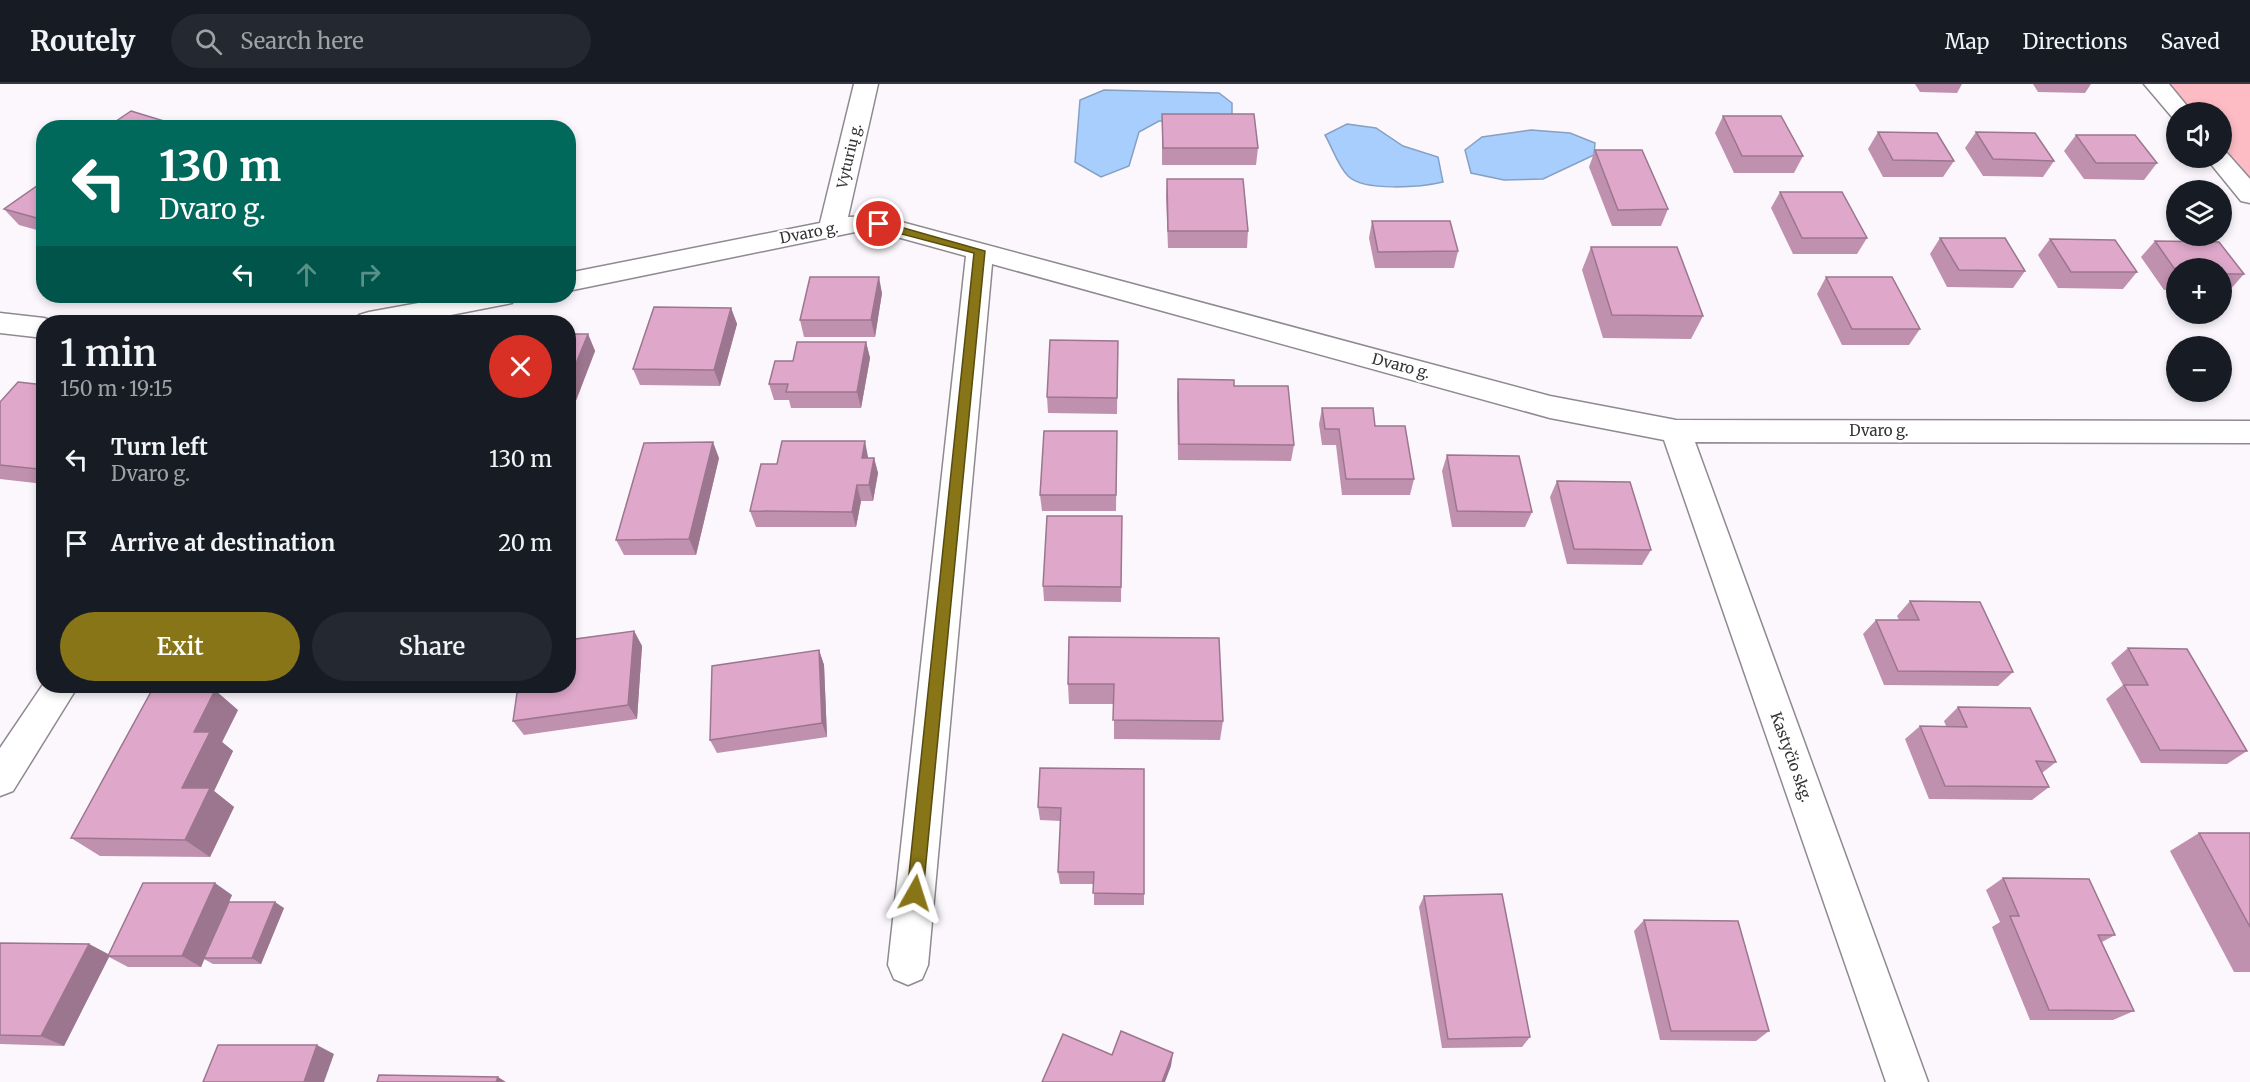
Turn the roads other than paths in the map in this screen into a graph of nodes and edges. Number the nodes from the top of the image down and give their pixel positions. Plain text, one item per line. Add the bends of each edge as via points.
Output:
1 (866, 84) edge
2 (2156, 84) edge
3 (2171, 102) edge
4 (2227, 168) edge
5 (2250, 195) edge
6 (832, 229) junction
7 (980, 251) junction
8 (576, 280) edge
9 (466, 303) edge
10 (405, 315) edge
11 (0, 323) edge
12 (36, 327) edge
13 (1677, 431) junction
14 (2250, 432) edge
15 (56, 693) edge
16 (0, 779) edge
17 (908, 965) dead end
18 (1907, 1082) edge

1 - 6 street, Vyturių g.
2 - 3 street
4 - 5 street
6 - 7 street, Dvaro g. via 860,223 879,224
6 - 8 street, Dvaro g.
7 - 13 street, Dvaro g. via 1550,407
7 - 17 street
9 - 10 street
11 - 12 street
13 - 14 street, Dvaro g.
13 - 18 street, Kastyčio skg.
15 - 16 street

